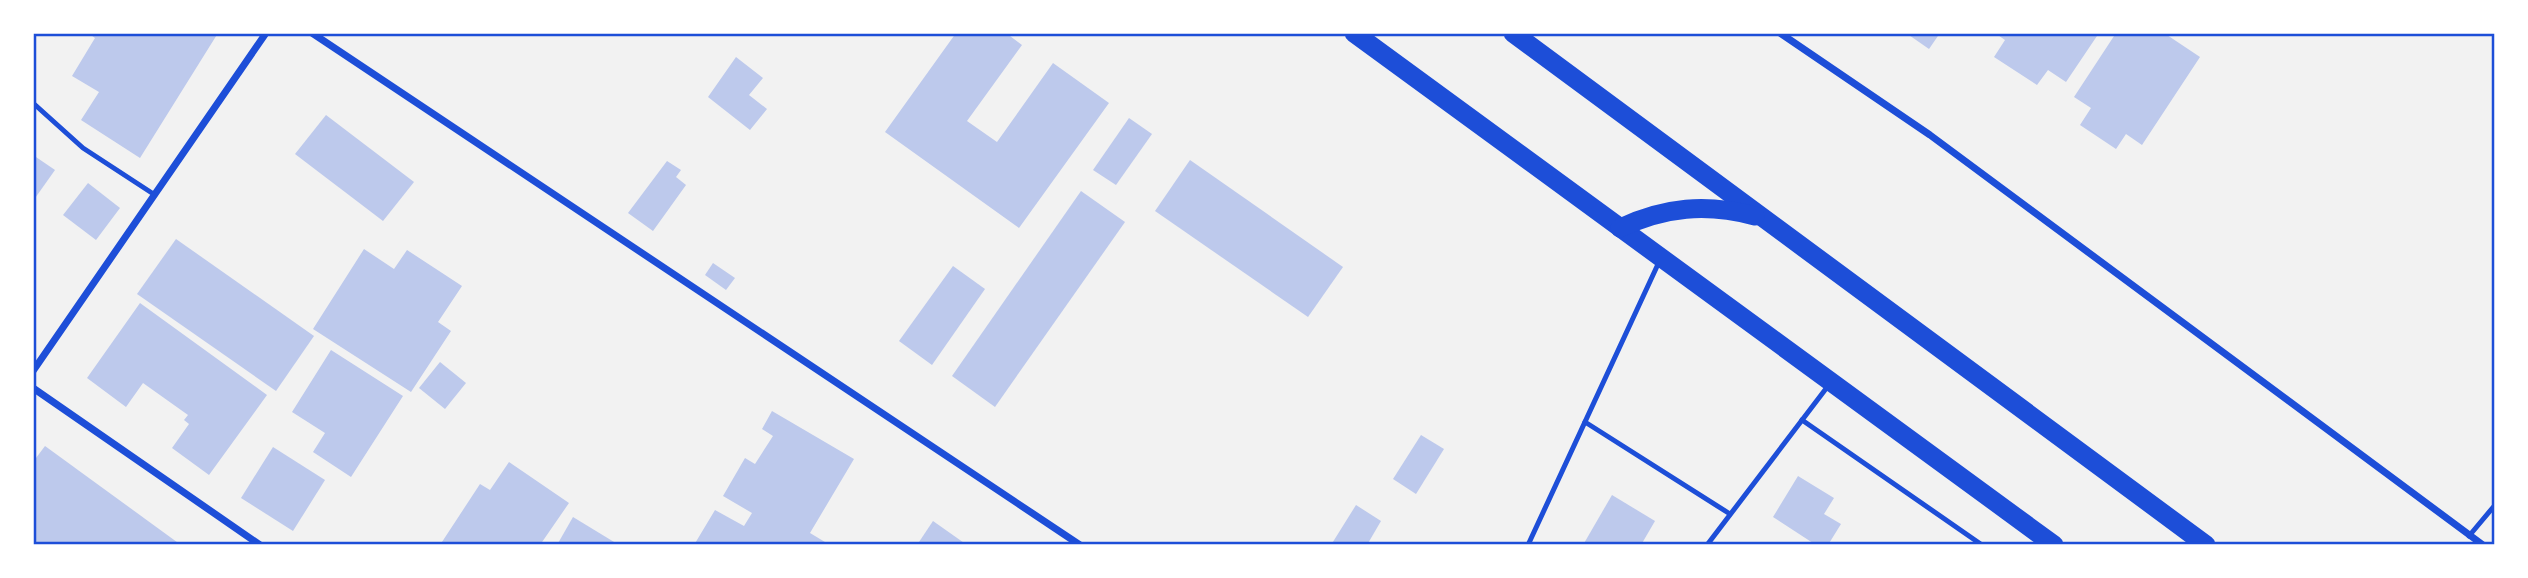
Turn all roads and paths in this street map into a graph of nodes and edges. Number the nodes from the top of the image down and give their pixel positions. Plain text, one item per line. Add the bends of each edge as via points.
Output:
1 (265, 33) edge
2 (312, 33) edge
3 (1354, 33) edge
4 (1513, 33) edge
5 (1780, 33) edge
6 (33, 103) edge
7 (155, 195) junction
8 (1766, 219) junction
9 (1620, 228) junction
10 (1660, 258) junction
11 (33, 371) edge
12 (1832, 381) junction
13 (33, 388) edge
14 (1802, 421) junction
15 (1585, 422) junction
16 (2495, 505) edge
17 (1730, 514) junction
18 (2469, 536) junction
19 (260, 545) edge
20 (1080, 545) edge
21 (1528, 545) edge
22 (1707, 545) edge
23 (1982, 545) edge
24 (2054, 545) edge
25 (2206, 545) edge
26 (2462, 545) edge
27 (2483, 545) edge

1 - 7 street
2 - 20 street
3 - 9 highway
4 - 8 highway
5 - 18 street via 1941,143
6 - 7 lane via 83,148
7 - 11 street
8 - 9 highway via 1726,208 1677,208
8 - 25 highway
9 - 10 highway
10 - 12 highway
10 - 15 lane
12 - 14 lane
12 - 24 highway
13 - 19 street
14 - 17 lane
14 - 23 lane
15 - 17 lane
15 - 21 lane
16 - 18 lane
17 - 22 lane
18 - 26 street
18 - 27 street

